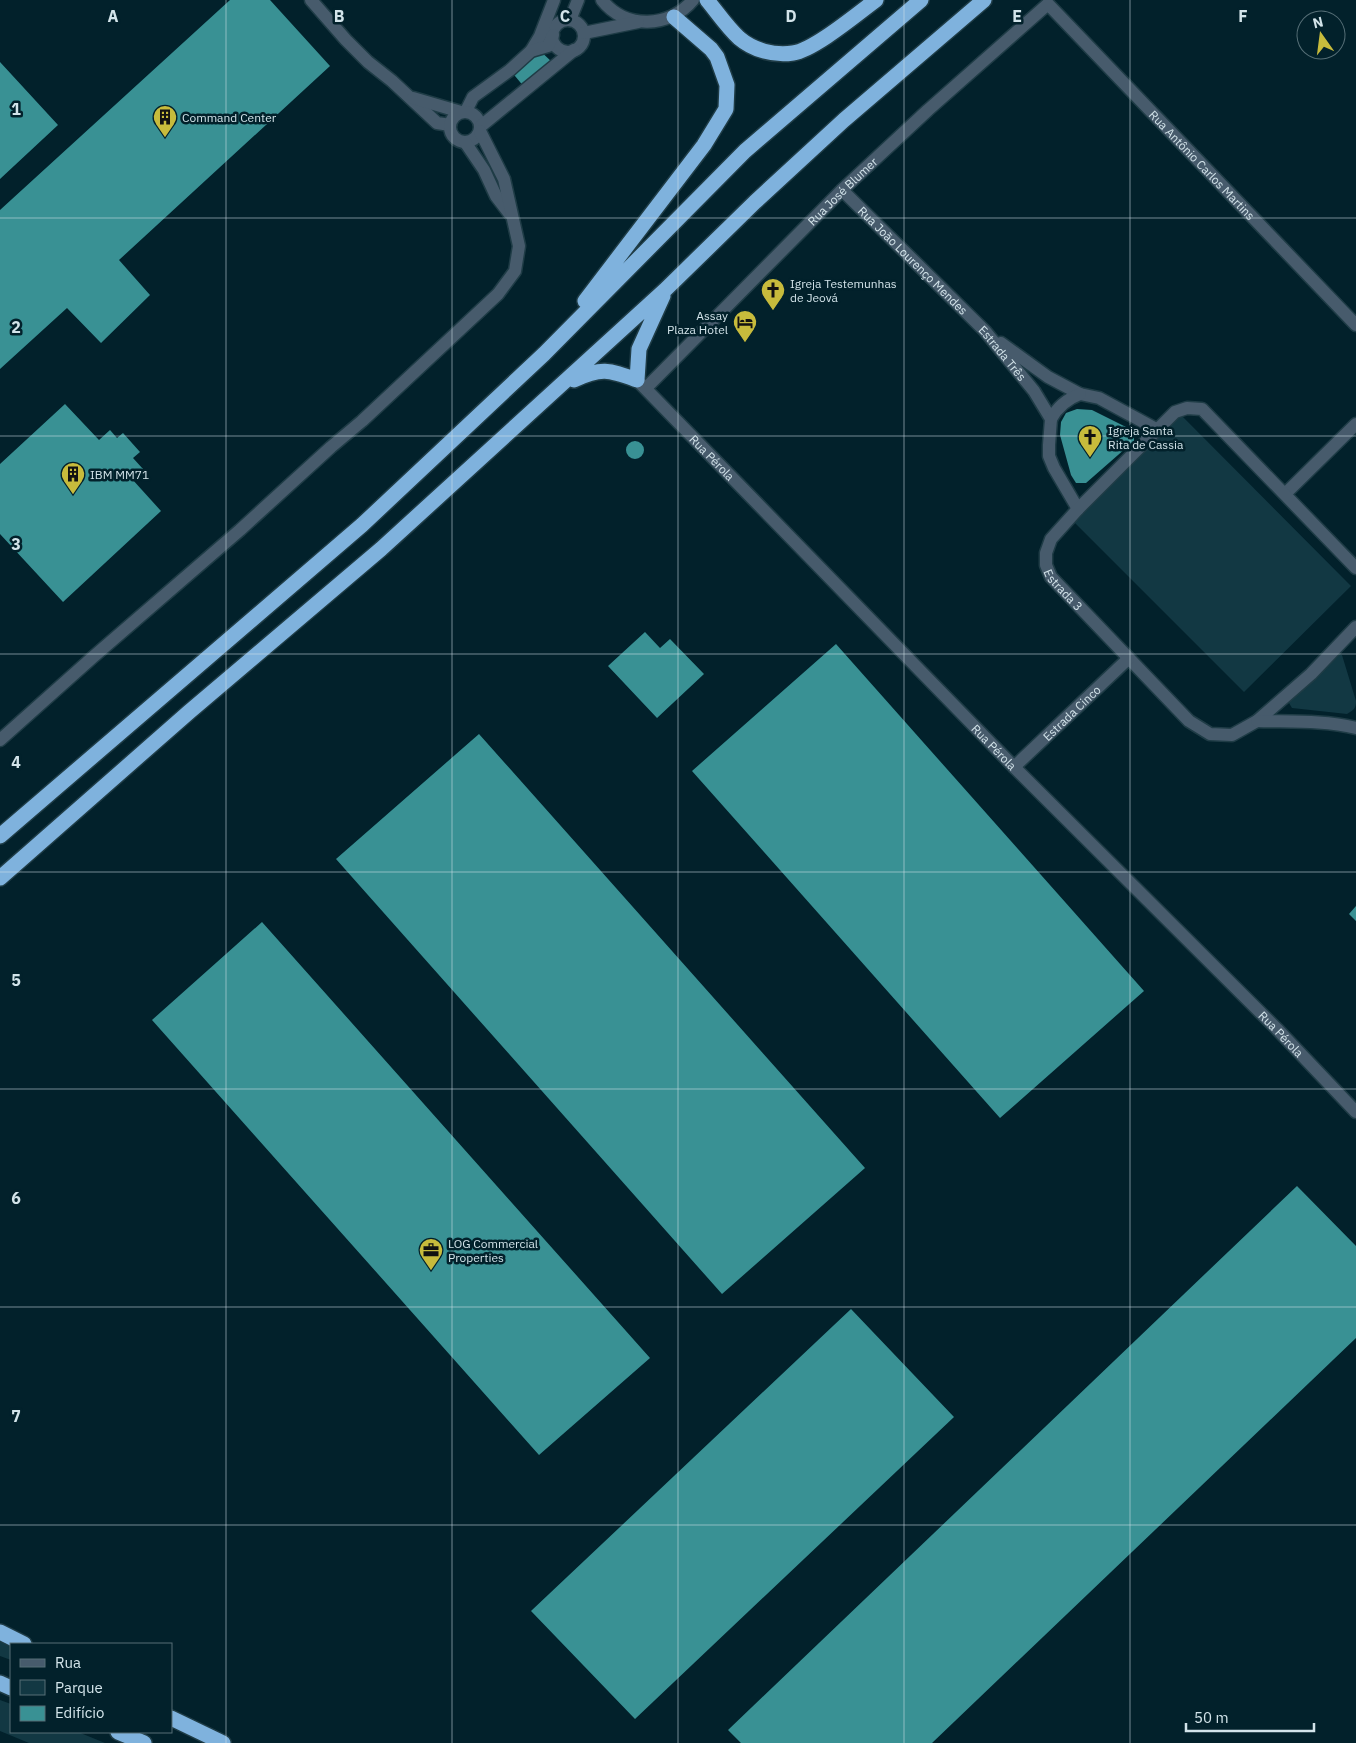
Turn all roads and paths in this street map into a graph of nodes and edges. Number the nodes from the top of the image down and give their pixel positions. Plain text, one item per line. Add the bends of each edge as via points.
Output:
1 (311, 0) edge
2 (554, 0) edge
3 (578, 0) edge
4 (602, 0) edge
5 (694, 0) edge
6 (706, 0) edge
7 (876, 0) edge
8 (921, 0) edge
9 (984, 0) edge
10 (1048, 4) joint
11 (674, 17) junction
12 (570, 20) junction
13 (642, 21) junction
14 (584, 33) junction
15 (553, 35) junction
16 (574, 50) junction
17 (531, 51) junction
18 (410, 97) junction
19 (463, 111) junction
20 (450, 125) junction
21 (481, 129) junction
22 (466, 142) junction
23 (842, 190) junction
24 (512, 217) junction
25 (665, 290) junction
26 (1356, 325) edge
27 (985, 331) junction
28 (544, 354) junction
29 (641, 384) junction
30 (1080, 394) junction
31 (551, 396) junction
32 (1051, 419) junction
33 (1356, 424) edge
34 (1158, 430) junction
35 (1285, 494) junction
36 (1078, 509) junction
37 (1356, 568) edge
38 (1356, 627) edge
39 (1128, 659) junction
40 (1356, 718) edge
41 (1257, 721) junction
42 (1343, 725) junction
43 (1356, 728) edge
44 (0, 740) edge
45 (1014, 767) junction
46 (0, 836) edge
47 (0, 878) edge
48 (1356, 1112) edge
49 (0, 1632) edge
50 (22, 1643) edge
51 (172, 1718) edge
52 (120, 1733) edge
53 (144, 1743) edge
54 (223, 1743) edge

1 - 18 street via 368,62
2 - 17 street
3 - 12 street
4 - 13 street via 620,16
5 - 11 street
6 - 7 highway via 746,43 765,52 794,53 817,42
8 - 28 highway via 745,152
9 - 25 highway via 844,120
10 - 23 street, Rua José Blumer
10 - 26 street, Rua Antônio Carlos Martins
11 - 13 street
11 - 28 highway via 717,57 727,85 726,109 704,145
12 - 14 street
12 - 15 street via 560,22
13 - 14 street
14 - 16 street via 582,44
15 - 16 street via 559,49
15 - 17 street via 548,46
16 - 21 street
17 - 19 street via 473,97
18 - 19 street
18 - 20 street via 437,122
19 - 20 street via 454,116
19 - 21 street via 475,114
20 - 22 street via 452,135
21 - 22 street via 475,139
21 - 24 street via 504,179
22 - 24 street via 496,196
23 - 27 street, Rua João Lourenço Mendes
23 - 29 street, Rua José Blumer
24 - 44 street via 519,246 515,271 498,294 362,421
25 - 29 highway via 639,349
25 - 31 highway
27 - 30 street, Estrada Três via 1048,377
27 - 32 street, Estrada Três via 1020,372
28 - 46 highway via 362,525
29 - 31 highway via 615,372 602,370 572,381
29 - 45 street, Rua Pérola
30 - 32 street via 1057,409
30 - 34 street, Estrada Três via 1099,398
31 - 47 highway via 381,549
32 - 36 street via 1050,456
33 - 35 street
34 - 35 street, Estrada 3 via 1175,412 1187,408 1202,409
34 - 36 street, Estrada 3
35 - 37 street, Estrada 3
36 - 39 street, Estrada 3 via 1051,539 1046,565 1051,577
38 - 41 street, Estrada 3 via 1311,674
39 - 41 street, Estrada 3 via 1189,721 1210,734 1232,734
39 - 45 street, Estrada Cinco
40 - 42 street
41 - 42 street
42 - 43 street
45 - 48 street, Rua Pérola
49 - 50 highway
51 - 54 highway
52 - 53 highway

